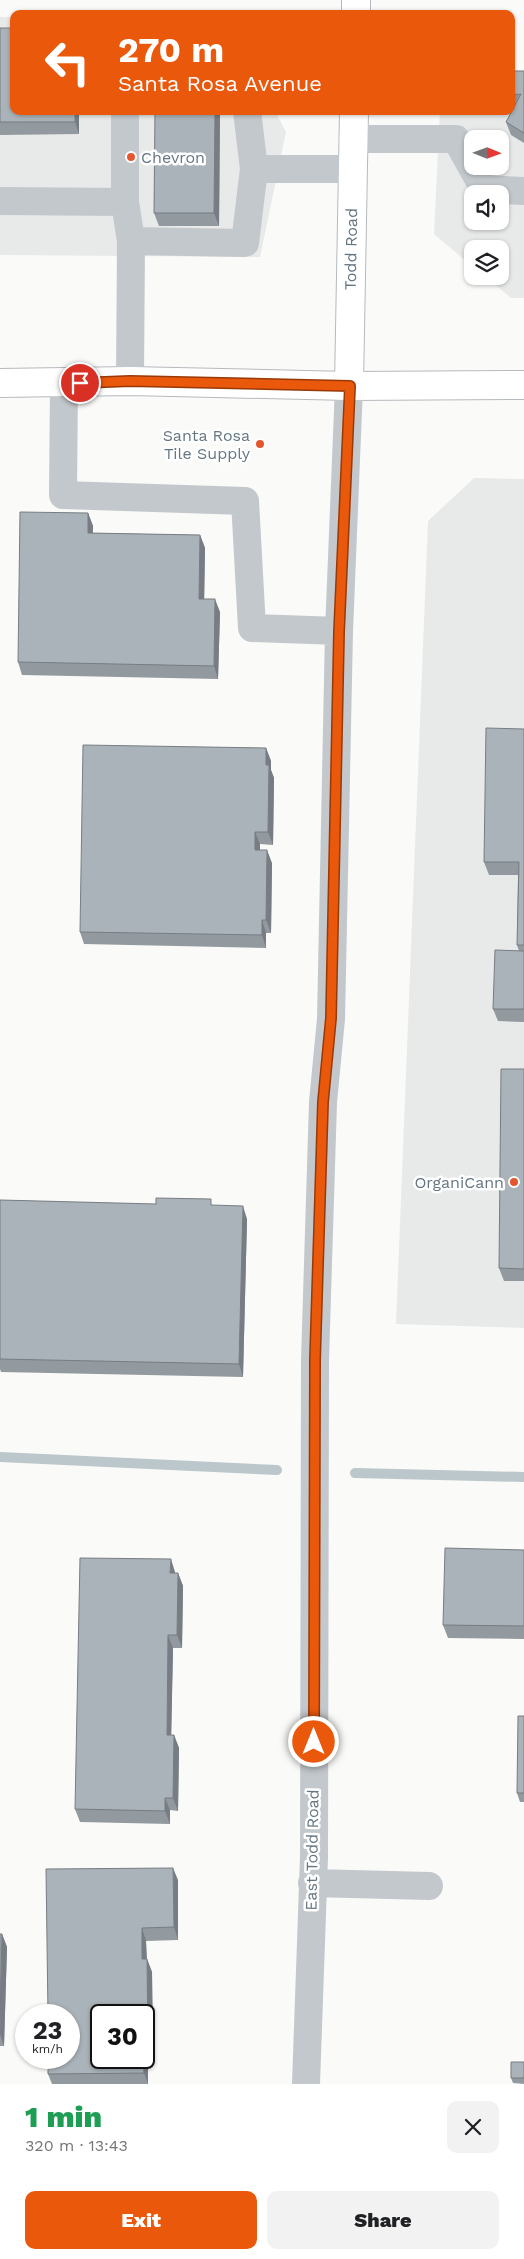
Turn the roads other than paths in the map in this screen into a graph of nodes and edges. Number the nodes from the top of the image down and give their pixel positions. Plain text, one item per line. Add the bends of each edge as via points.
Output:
1 (125, 115) edge
2 (247, 115) edge
3 (354, 115) edge
4 (353, 139) junction
5 (254, 169) junction
6 (353, 169) junction
7 (524, 191) edge
8 (0, 201) edge
9 (125, 202) junction
10 (131, 242) junction
11 (130, 381) junction
12 (0, 383) edge
13 (64, 384) junction
14 (524, 385) edge
15 (350, 386) junction
16 (339, 632) junction
17 (312, 1883) junction
18 (429, 1886) dead end
19 (306, 2084) edge

1 - 9 street
2 - 5 street
3 - 4 main road, Todd Road
4 - 6 main road, Todd Road
4 - 7 street via 456,139 484,188
5 - 6 street
5 - 10 street via 245,243
6 - 15 main road, Todd Road
8 - 9 street
9 - 10 street
10 - 11 street
11 - 13 main road
11 - 15 main road
12 - 13 main road
13 - 16 street via 63,495 245,501 252,628
14 - 15 main road
15 - 16 street, East Todd Road
16 - 17 street, East Todd Road via 331,1018 323,1102 315,1360
17 - 18 street
17 - 19 street, East Todd Road

